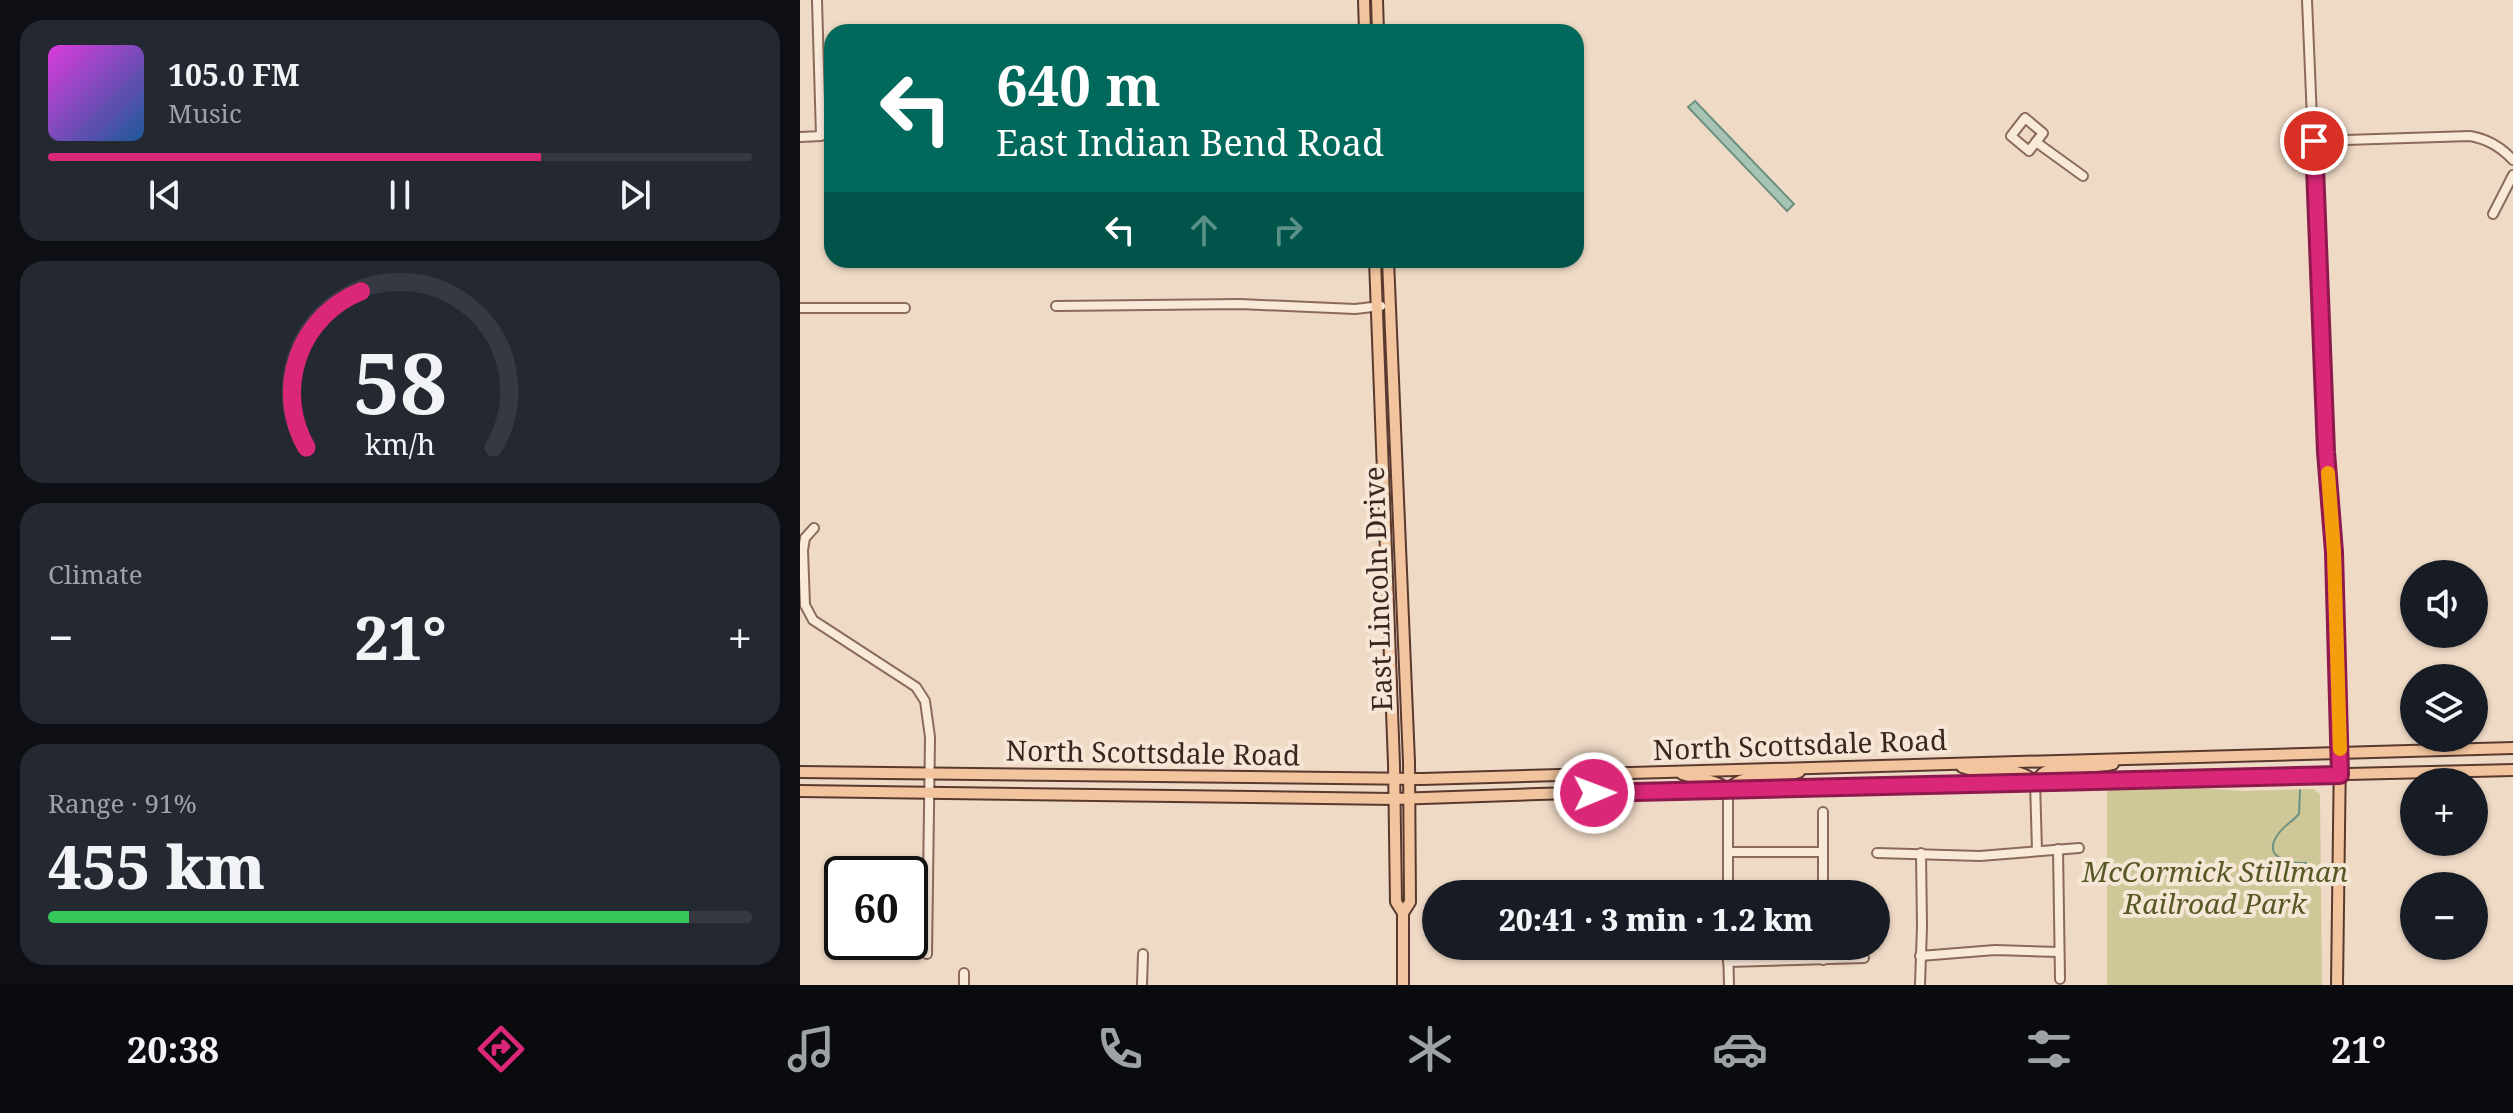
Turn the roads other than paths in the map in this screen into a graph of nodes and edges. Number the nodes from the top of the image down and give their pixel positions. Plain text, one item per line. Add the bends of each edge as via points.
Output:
1 (817, 0) edge
2 (1364, 0) edge
3 (1377, 0) edge
4 (2307, 0) edge
5 (1365, 24) edge
6 (1378, 24) edge
7 (800, 137) edge
8 (2314, 141) junction
9 (2036, 142) dead end
10 (2513, 160) edge
11 (2513, 175) edge
12 (2083, 176) dead end
13 (2493, 214) dead end
14 (1375, 268) edge
15 (1388, 268) edge
16 (1056, 306) dead end
17 (1390, 306) junction
18 (1377, 307) junction
19 (800, 308) edge
20 (905, 308) dead end
21 (814, 528) dead end
22 (2513, 748) edge
23 (2340, 752) junction
24 (2126, 760) junction
25 (1954, 764) junction
26 (1812, 768) junction
27 (2513, 770) edge
28 (1676, 771) junction
29 (800, 772) edge
30 (929, 774) junction
31 (1594, 774) junction
32 (2340, 775) junction
33 (1394, 779) junction
34 (1409, 779) junction
35 (2035, 782) junction
36 (1728, 790) junction
37 (800, 791) edge
38 (929, 793) junction
39 (1594, 793) junction
40 (1394, 799) junction
41 (1409, 800) junction
42 (1823, 812) dead end
43 (2079, 848) dead end
44 (2058, 849) junction
45 (2037, 850) junction
46 (1728, 852) junction
47 (1823, 852) junction
48 (1877, 853) dead end
49 (1921, 853) junction
50 (928, 874) edge
51 (1728, 880) edge
52 (1823, 880) edge
53 (1403, 913) junction
54 (2059, 952) junction
55 (1143, 954) dead end
56 (1920, 956) junction
57 (1823, 960) edge
58 (1728, 962) joint
59 (964, 973) dead end
60 (2060, 979) dead end
61 (1920, 984) edge
62 (964, 985) edge
63 (1142, 985) edge
64 (1403, 985) edge
65 (1729, 985) edge
66 (2337, 985) edge

1 - 7 street via 821,136
2 - 5 main road
3 - 6 main road
4 - 8 street
8 - 10 street via 2470,136 2503,149
8 - 23 street
9 - 12 street
11 - 13 street
14 - 18 main road, East Lincoln Drive
15 - 17 main road, East Lincoln Drive
16 - 18 street
17 - 18 street
17 - 34 main road, East Lincoln Drive
18 - 33 main road, East Lincoln Drive
19 - 20 street
21 - 30 street via 803,550 808,612 817,625 916,687 928,719
22 - 23 main road, North Scottsdale Road
23 - 24 main road, North Scottsdale Road
23 - 32 main road
24 - 25 main road, North Scottsdale Road
24 - 35 main road via 2097,768 2050,770
25 - 26 main road, North Scottsdale Road
25 - 35 main road via 1976,772 2018,771
26 - 28 main road, North Scottsdale Road
26 - 36 main road via 1742,779
27 - 32 main road, North Scottsdale Road
28 - 31 main road, North Scottsdale Road
28 - 36 main road
29 - 30 main road, North Scottsdale Road
30 - 33 main road, North Scottsdale Road
30 - 38 street
31 - 34 main road, North Scottsdale Road
31 - 39 main road
32 - 35 main road, North Scottsdale Road
32 - 66 main road
33 - 34 main road, North Scottsdale Road
33 - 40 main road, East Lincoln Drive
34 - 41 main road, East Lincoln Drive
35 - 36 main road, North Scottsdale Road
35 - 45 street
36 - 39 main road, North Scottsdale Road
36 - 46 street
37 - 38 main road, North Scottsdale Road
38 - 40 main road, North Scottsdale Road
38 - 50 street
39 - 41 main road, North Scottsdale Road
40 - 41 main road, North Scottsdale Road
40 - 53 main road, East Lincoln Drive via 1396,902
41 - 53 main road, East Lincoln Drive via 1410,902
42 - 47 street
43 - 44 street
44 - 45 street
44 - 54 street
45 - 49 street via 1980,856
46 - 47 street
46 - 51 street
47 - 52 street
48 - 49 street
49 - 56 street
53 - 64 main road, East Lincoln Drive
54 - 56 street
54 - 60 street
55 - 63 street
56 - 61 street
57 - 58 street
58 - 65 street
59 - 62 street

